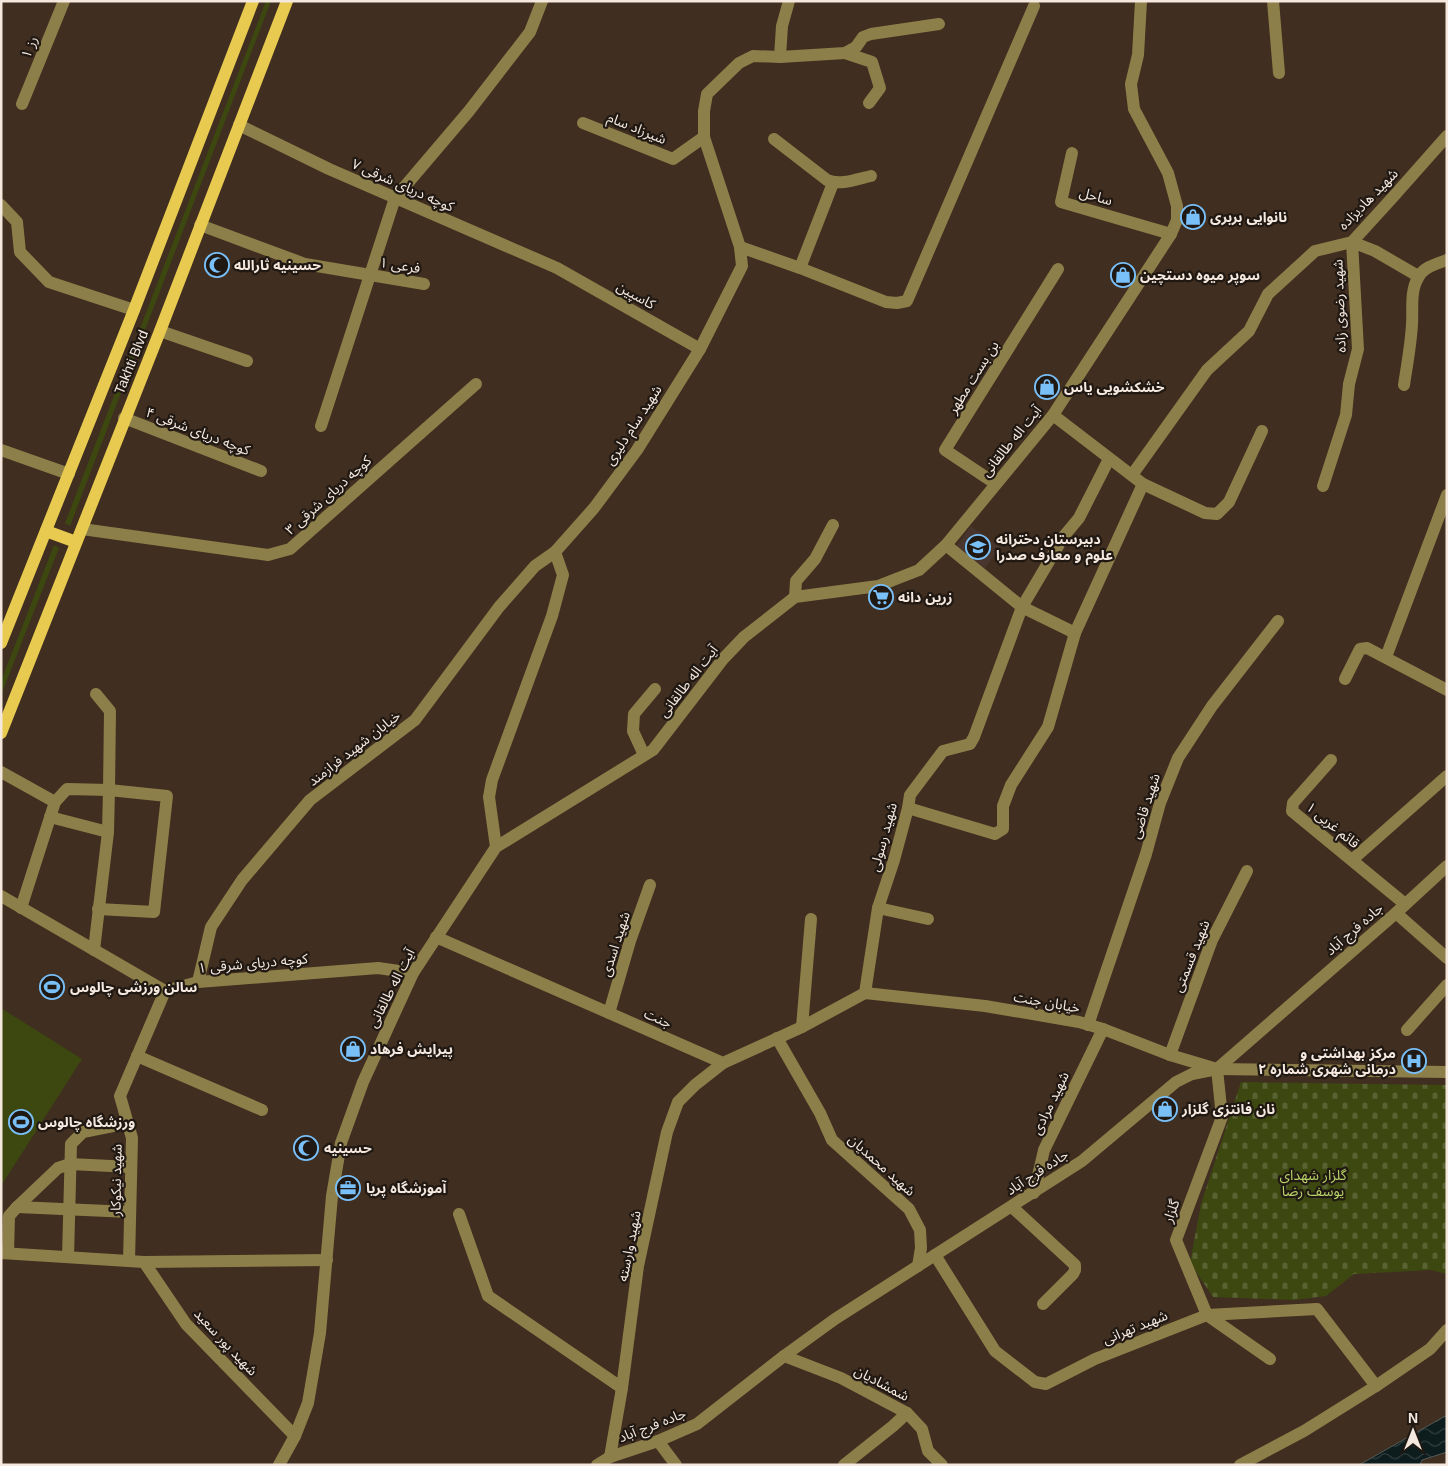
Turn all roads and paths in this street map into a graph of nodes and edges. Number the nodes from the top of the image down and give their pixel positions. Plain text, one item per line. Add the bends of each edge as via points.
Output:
1 (64, 1) edge
2 (253, 1) edge
3 (287, 1) edge
4 (542, 1) edge
5 (789, 1) edge
6 (1141, 1) edge
7 (1274, 1) edge
8 (1034, 6) dead end
9 (939, 24) dead end
10 (845, 53) junction
11 (780, 57) junction
12 (1279, 73) dead end
13 (869, 103) dead end
14 (22, 104) dead end
15 (583, 123) dead end
16 (239, 125) junction
17 (1447, 136) edge
18 (704, 137) junction
19 (774, 138) dead end
20 (1072, 153) dead end
21 (871, 176) dead end
22 (833, 183) junction
23 (395, 198) junction
24 (1, 205) edge
25 (200, 225) junction
26 (1171, 234) junction
27 (1352, 242) junction
28 (740, 247) junction
29 (1447, 260) edge
30 (557, 268) joint
31 (800, 268) junction
32 (1058, 269) dead end
33 (370, 275) junction
34 (1418, 276) junction
35 (424, 284) dead end
36 (134, 310) junction
37 (160, 331) junction
38 (700, 349) junction
39 (247, 361) dead end
40 (476, 384) dead end
41 (1404, 386) dead end
42 (1053, 415) junction
43 (124, 418) junction
44 (321, 426) dead end
45 (1262, 431) dead end
46 (1, 450) edge
47 (1109, 459) junction
48 (261, 471) dead end
49 (69, 474) junction
50 (1132, 475) junction
51 (996, 484) junction
52 (1143, 484) junction
53 (1323, 486) dead end
54 (1447, 495) edge
55 (833, 525) dead end
56 (82, 529) junction
57 (46, 531) junction
58 (76, 542) junction
59 (946, 544) junction
60 (555, 552) junction
61 (796, 598) junction
62 (1022, 607) junction
63 (1278, 622) dead end
64 (1075, 633) junction
65 (1, 643) edge
66 (1386, 658) junction
67 (1345, 679) dead end
68 (656, 688) dead end
69 (1447, 690) edge
70 (96, 694) dead end
71 (1, 733) edge
72 (644, 755) junction
73 (1331, 760) dead end
74 (1, 772) edge
75 (1447, 776) edge
76 (109, 790) junction
77 (55, 802) junction
78 (908, 808) junction
79 (50, 817) junction
80 (108, 832) junction
81 (496, 847) junction
82 (1352, 860) junction
83 (1447, 866) edge
84 (1247, 871) dead end
85 (650, 885) dead end
86 (1, 896) edge
87 (21, 908) junction
88 (878, 908) junction
89 (1400, 908) junction
90 (98, 909) junction
91 (811, 919) dead end
92 (928, 919) dead end
93 (436, 937) junction
94 (94, 950) junction
95 (1447, 958) edge
96 (413, 973) junction
97 (198, 982) junction
98 (1447, 985) edge
99 (165, 991) junction
100 (865, 993) junction
101 (609, 1013) junction
102 (1088, 1025) junction
103 (802, 1027) junction
104 (1103, 1029) junction
105 (1407, 1030) dead end
106 (777, 1038) junction
107 (1170, 1055) junction
108 (136, 1056) junction
109 (723, 1063) junction
110 (1217, 1069) junction
111 (1447, 1072) edge
112 (262, 1110) dead end
113 (128, 1123) junction
114 (70, 1164) junction
115 (131, 1167) junction
116 (1034, 1193) junction
117 (16, 1207) junction
118 (1012, 1207) junction
119 (70, 1209) junction
120 (130, 1212) junction
121 (459, 1214) dead end
122 (4, 1253) edge
123 (935, 1255) junction
124 (68, 1257) junction
125 (327, 1260) junction
126 (129, 1261) junction
127 (144, 1262) junction
128 (918, 1266) junction
129 (1043, 1304) dead end
130 (1207, 1315) junction
131 (1447, 1330) edge
132 (784, 1356) junction
133 (1270, 1359) dead end
134 (1376, 1386) junction
135 (622, 1388) junction
136 (907, 1413) junction
137 (295, 1436) junction
138 (658, 1441) junction
139 (610, 1457) junction
140 (279, 1465) edge
141 (597, 1465) edge
142 (676, 1465) edge
143 (844, 1465) edge
144 (942, 1465) edge
145 (1240, 1465) edge

1 - 14 street, رز ۱
2 - 36 main road, Takhti Blvd
3 - 16 main road, Takhti Blvd
4 - 23 street via 530,32 469,111
5 - 11 street via 782,26
6 - 26 street, آیت اله طالقانی via 1138,55 1131,84 1134,109 1168,173 1177,206 1177,220
7 - 12 street
8 - 31 street via 907,301 886,302
9 - 10 street via 863,36 856,47
10 - 11 street, شهید سام دلیری
10 - 13 street via 872,62 880,88
11 - 18 street, شهید سام دلیری via 753,56 739,63 707,94
15 - 18 street, شیرزاد سام via 673,159
16 - 23 street, کوچه دریای شرقی ۷
16 - 25 main road, Takhti Blvd
17 - 27 street, شهید هادیزاده
18 - 28 street, شهید سام دلیری
19 - 22 street
20 - 26 street, ساحل via 1061,202
21 - 22 street
22 - 31 street
23 - 30 street, کوچه دریای شرقی ۷
23 - 33 street
24 - 36 street via 17,222 20,252 49,282
25 - 33 street, فرعی ۱ via 306,264
25 - 37 main road, Takhti Blvd
26 - 42 street, آیت اله طالقانی
27 - 34 street
27 - 50 street, شهید هادیزاده via 1315,251 1268,294 1249,331 1207,370
27 - 53 street, شهید رضوی زاده via 1358,349 1349,384 1346,416
28 - 31 street
28 - 38 street, شهید سام دلیری via 742,266
29 - 34 street via 1430,266
30 - 38 street, کاسپين
32 - 51 street, بن بست مطهر via 945,450
33 - 35 street, فرعی ۱
33 - 44 street
34 - 41 street via 1413,294
36 - 49 main road, Takhti Blvd
37 - 39 street
37 - 43 main road, Takhti Blvd
38 - 60 street, شهید سام دلیری via 637,450 594,508
40 - 56 street, کوچه دریای شرقی ۳ via 290,549 268,555
42 - 47 street
42 - 51 street, آیت اله طالقانی
43 - 48 street, کوچه دریای شرقی ۴
43 - 56 main road, Takhti Blvd
45 - 52 street via 1229,502 1217,514 1205,513
46 - 49 street
47 - 50 street
47 - 62 street, شهید رسولی via 1079,518 1064,536
49 - 57 main road, Takhti Blvd
50 - 52 street
51 - 59 street, آیت اله طالقانی
52 - 64 street
54 - 66 street
55 - 61 street via 815,559 796,581
56 - 58 main road, Takhti Blvd
57 - 58 main road
57 - 65 main road, Takhti Blvd
58 - 71 main road, Takhti Blvd
59 - 61 street, آیت اله طالقانی via 919,570 878,586
59 - 62 street
60 - 81 street via 563,575 552,616 492,780 489,797
60 - 97 street, خیابان شهید فرازمند via 535,566 499,607 415,720 310,800 242,880 211,927
61 - 72 street, آیت اله طالقانی via 744,637 723,659 653,750
62 - 64 street
62 - 78 street, شهید رسولی via 974,737 970,744 943,751 910,795
63 - 102 street, شهید قاضی via 1212,706 1178,758 1160,803
64 - 78 street via 1048,727 1011,785 1003,806 1003,828 995,834
66 - 67 street via 1367,648 1360,649
66 - 69 street
68 - 72 street via 634,714 633,731
70 - 76 street via 110,711
72 - 81 street, آیت اله طالقانی
73 - 82 street, قائم غربی ۱ via 1293,803 1292,811
74 - 77 street
75 - 82 street
76 - 77 street via 67,789
76 - 80 street
76 - 90 street via 167,796 154,912
77 - 79 street
78 - 88 street, شهید رسولی
79 - 80 street
79 - 87 street
80 - 90 street
81 - 93 street, آیت اله طالقانی
82 - 89 street, قائم غربی ۱
83 - 89 street, جاده فرج آباد
84 - 107 street, شهید قسمتی via 1212,940
85 - 101 street, شهید اسدی
86 - 87 street
87 - 94 street
88 - 92 street
88 - 100 street, شهید رسولی
89 - 95 street, قائم غربی ۱
89 - 110 street, جاده فرج آباد
90 - 94 street
91 - 103 street
93 - 96 street, آیت اله طالقانی
93 - 101 street, جنت
94 - 99 street
96 - 97 street, کوچه دریای شرقی ۱ via 378,968
96 - 125 street, آیت اله طالقانی via 363,1082 341,1143 332,1196
97 - 99 street, کوچه دریای شرقی ۱
98 - 105 street
99 - 108 street, شهید نیکوکار
100 - 102 street, خیابان جنت via 985,1006
100 - 103 street
101 - 109 street, جنت
102 - 104 street, خیابان جنت
103 - 106 street
104 - 107 street, خیابان جنت
104 - 116 street, شهید مرادی via 1044,1150
106 - 109 street
106 - 128 street, شهید محمدیان via 832,1140 909,1209 920,1230
107 - 110 street, خیابان جنت
108 - 112 street
108 - 113 street, شهید نیکوکار via 120,1096
109 - 135 street, شهید وارسته via 678,1102 667,1132 638,1266
110 - 111 street
110 - 116 street, جاده فرج آباد via 1192,1074 1176,1082 1082,1161
110 - 130 street, گلزار via 1222,1117 1176,1240
113 - 114 street via 83,1132 71,1144
113 - 115 street, شهید نیکوکار via 132,1138
114 - 115 street
114 - 117 street via 58,1168
114 - 119 street
115 - 120 street, شهید نیکوکار
116 - 118 street, جاده فرج آباد
117 - 119 street
117 - 122 street via 9,1216
118 - 123 street, جاده فرج آباد
118 - 129 street via 1075,1265 1073,1274
119 - 120 street
119 - 124 street
120 - 126 street, شهید نیکوکار
121 - 135 street via 488,1296
122 - 124 street
123 - 128 street, جاده فرج آباد
123 - 130 street, شهید تهرانی via 995,1351 1035,1382 1046,1384 1095,1359
124 - 126 street
125 - 127 street
125 - 137 street, آیت اله طالقانی via 320,1334 308,1403
126 - 127 street
127 - 137 street, شهید پور سعید via 186,1324
128 - 132 street, جاده فرج آباد
130 - 133 street
130 - 134 street, شهید تهرانی via 1317,1309
131 - 134 street via 1430,1349
132 - 136 street, شمشادیان via 841,1378
132 - 138 street, جاده فرج آباد via 697,1424
134 - 145 street via 1304,1431
135 - 139 street, شهید وارسته
136 - 143 street
136 - 144 street, شمشادیان via 922,1429 928,1451
137 - 140 street, آیت اله طالقانی
138 - 139 street, جاده فرج آباد
138 - 142 street
139 - 141 street, جاده فرج آباد

